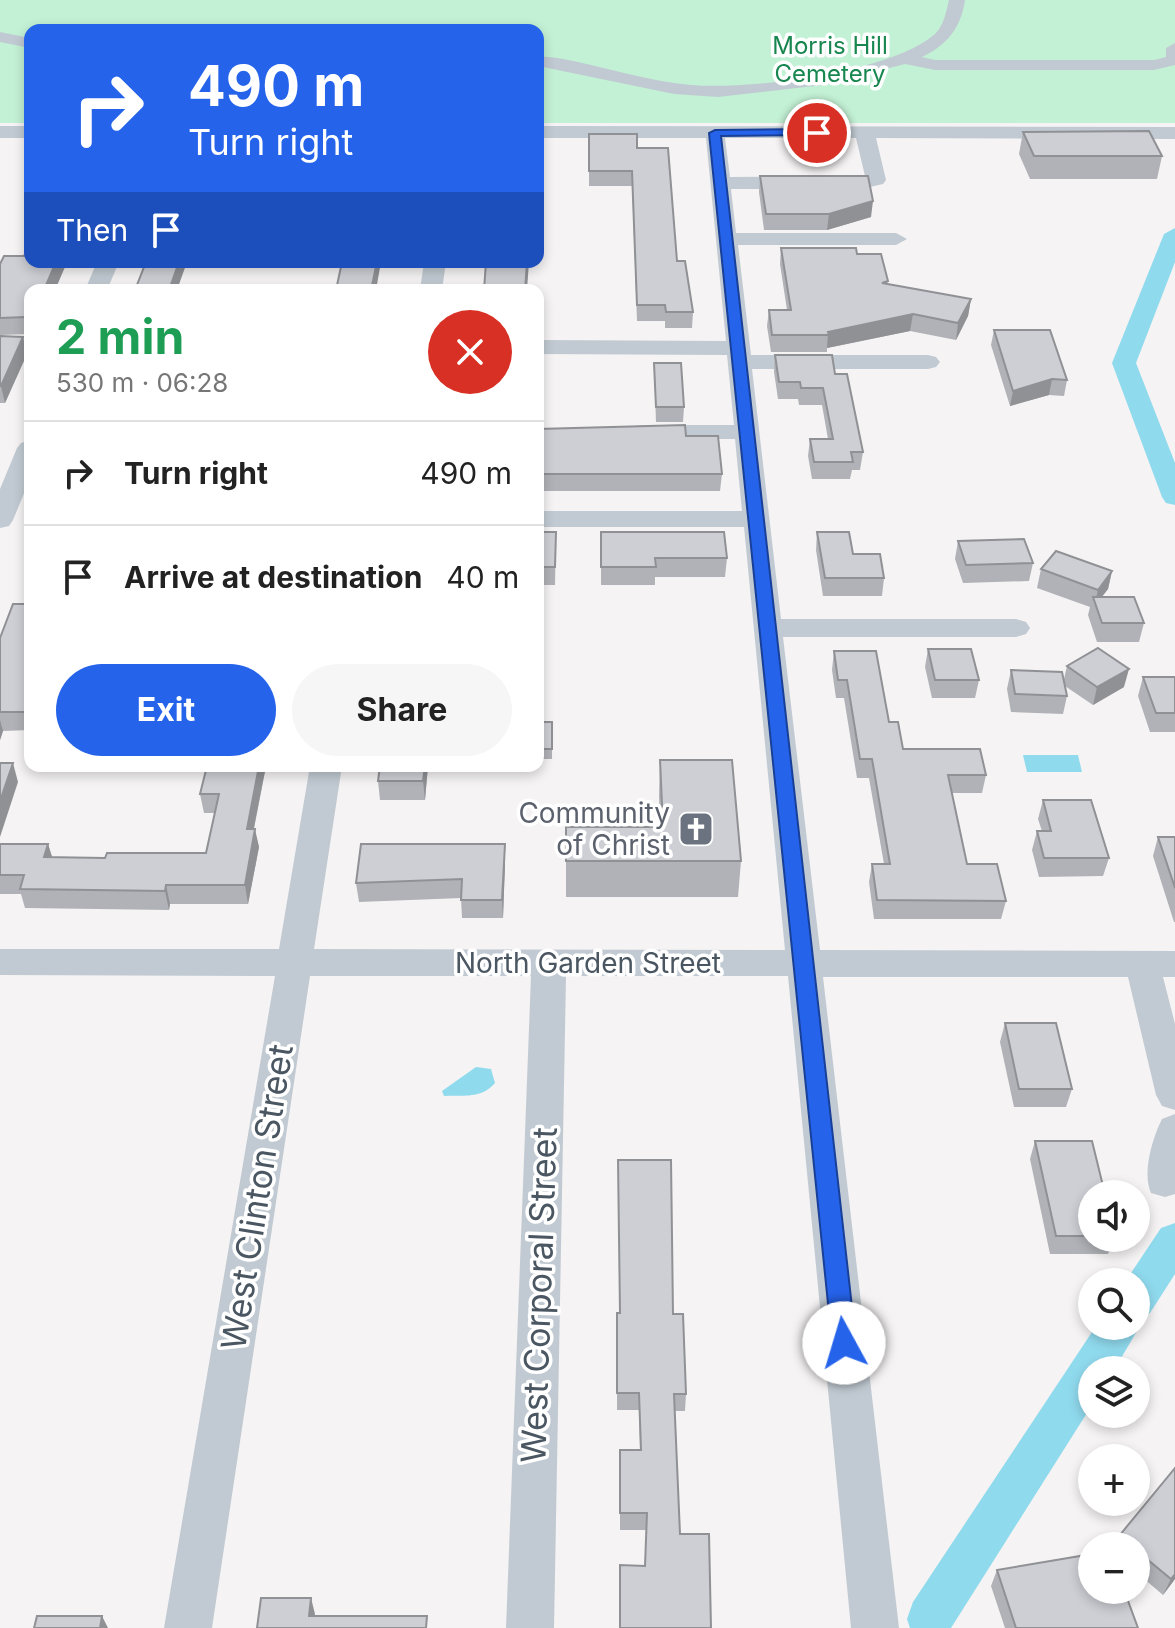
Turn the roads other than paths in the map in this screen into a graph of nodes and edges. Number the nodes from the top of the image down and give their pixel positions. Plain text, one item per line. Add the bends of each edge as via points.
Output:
1 (957, 0) edge
2 (0, 37) edge
3 (24, 42) edge
4 (1175, 48) edge
5 (908, 59) junction
6 (544, 62) edge
7 (0, 132) edge
8 (24, 132) edge
9 (544, 132) edge
10 (715, 133) junction
11 (1175, 133) edge
12 (867, 141) junction
13 (720, 183) junction
14 (726, 239) junction
15 (896, 239) dead end
16 (0, 344) edge
17 (24, 344) edge
18 (544, 347) edge
19 (739, 355) junction
20 (928, 362) dead end
21 (613, 432) edge
22 (747, 432) junction
23 (24, 462) edge
24 (544, 519) edge
25 (756, 519) junction
26 (0, 520) edge
27 (768, 628) junction
28 (1016, 628) dead end
29 (325, 772) edge
30 (0, 962) edge
31 (294, 963) junction
32 (549, 963) junction
33 (804, 963) junction
34 (1158, 964) edge
35 (1175, 1095) edge
36 (1175, 1130) edge
37 (1165, 1181) dead end
38 (188, 1628) edge
39 (530, 1628) edge
40 (875, 1628) edge

1 - 5 street via 954,19 940,38
2 - 3 street
4 - 5 street via 1175,60 1154,65 935,65
5 - 6 street via 795,85 725,92 655,85
7 - 8 street
9 - 10 street
10 - 12 street via 817,133 821,149
10 - 13 street
11 - 12 street
12 - 13 street via 876,180
13 - 14 street
14 - 15 street
14 - 19 street
16 - 17 street
18 - 19 street
19 - 20 street
19 - 22 street
21 - 22 street
22 - 25 street
23 - 26 street
24 - 25 street
25 - 27 street
27 - 28 street
27 - 33 street
29 - 31 street, West Clinton Street
30 - 31 street, North Garden Street
31 - 32 street, North Garden Street
31 - 38 street, West Clinton Street
32 - 33 street, North Garden Street
32 - 39 street, West Corporal Street
33 - 34 street, North Garden Street
33 - 40 street
34 - 35 street
36 - 37 street

